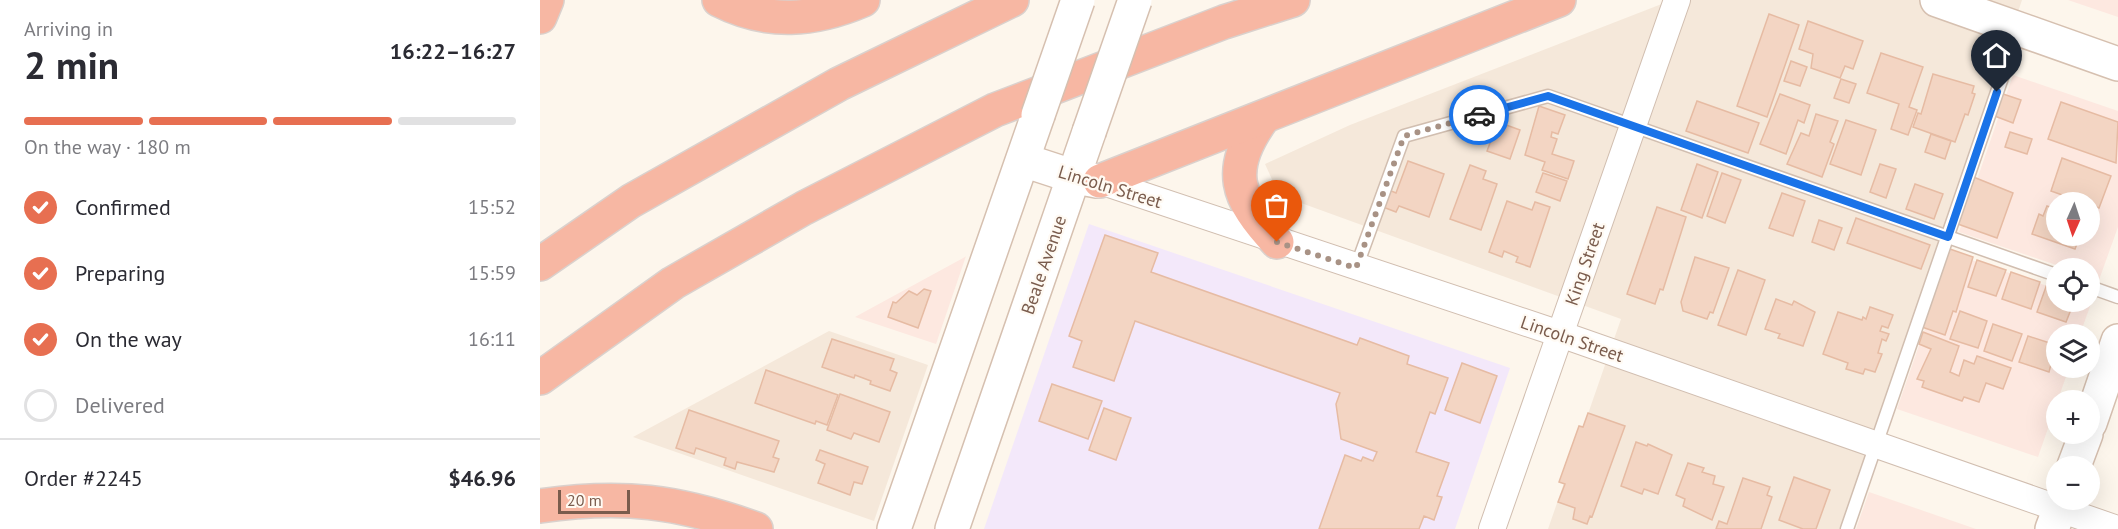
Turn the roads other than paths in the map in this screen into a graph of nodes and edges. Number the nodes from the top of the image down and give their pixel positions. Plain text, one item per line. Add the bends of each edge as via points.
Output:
1 (547, 0) edge
2 (719, 0) edge
3 (863, 0) edge
4 (1012, 0) edge
5 (1078, 0) edge
6 (1136, 0) edge
7 (1293, 0) edge
8 (1559, 0) edge
9 (1677, 0) edge
10 (1937, 0) edge
11 (540, 17) edge
12 (2018, 29) junction
13 (2118, 63) edge
14 (1263, 118) junction
15 (1634, 125) junction
16 (1023, 160) junction
17 (1088, 179) junction
18 (1948, 237) junction
19 (1277, 242) junction
20 (540, 264) edge
21 (1356, 268) junction
22 (2046, 271) edge
23 (2100, 291) edge
24 (2118, 297) edge
25 (1560, 334) junction
26 (2118, 341) edge
27 (540, 378) edge
28 (2100, 394) edge
29 (1877, 445) junction
30 (540, 506) edge
31 (2058, 512) edge
32 (756, 529) edge
33 (894, 529) edge
34 (952, 529) edge
35 (1492, 529) edge
36 (1847, 529) edge
37 (2117, 529) edge

1 - 11 highway
2 - 3 highway via 759,16 795,18
4 - 20 highway via 829,90 631,201
5 - 16 main road, bridge
6 - 17 main road, Beale Avenue, bridge via 1089,132
7 - 27 highway via 1224,22 985,115 804,208 674,283
8 - 14 highway
9 - 15 street, King Street
10 - 12 main road
12 - 13 main road
12 - 18 lane
14 - 17 highway
14 - 19 highway via 1238,167 1243,196 1254,218
15 - 18 lane
15 - 21 lane via 1548,96 1404,136
15 - 25 street, King Street
16 - 17 main road, Lincoln Street
16 - 33 main road
17 - 19 street, Lincoln Street
17 - 34 main road, Beale Avenue
18 - 22 lane
18 - 29 lane
19 - 21 street, Lincoln Street
21 - 25 street, Lincoln Street
23 - 24 lane
25 - 29 street, Lincoln Street
25 - 35 street, King Street
26 - 28 main road
29 - 31 street, Lincoln Street
29 - 36 lane
30 - 32 highway via 586,499 635,499 678,505
31 - 37 street, Lincoln Street

